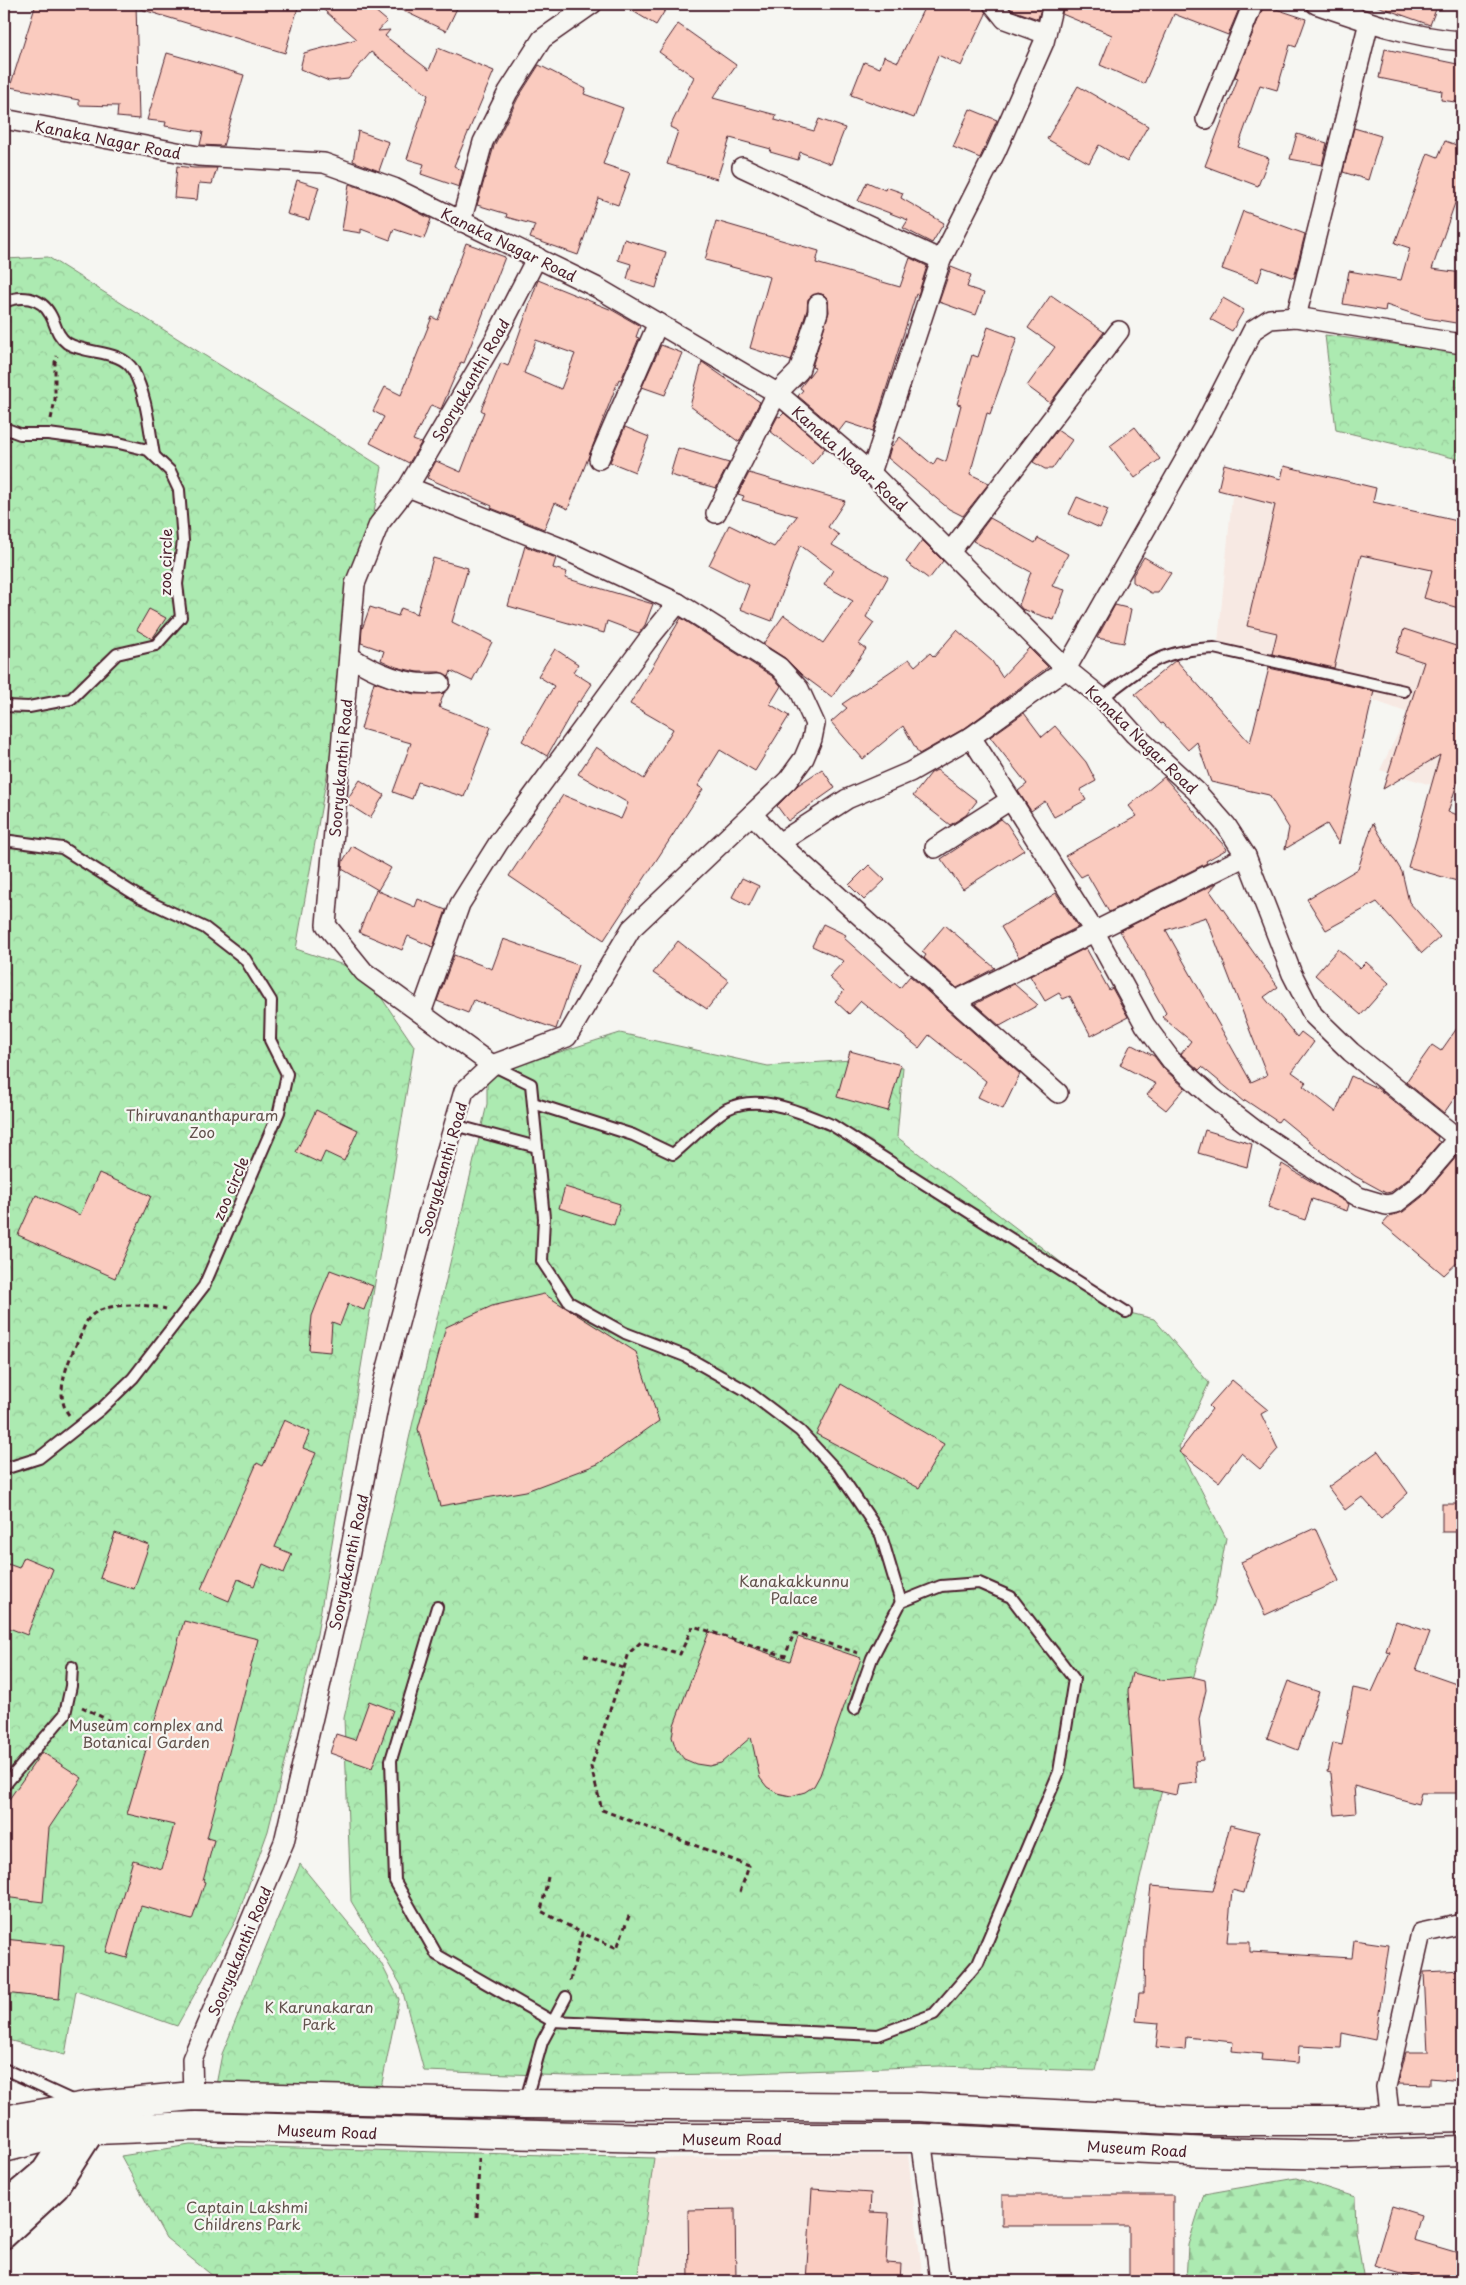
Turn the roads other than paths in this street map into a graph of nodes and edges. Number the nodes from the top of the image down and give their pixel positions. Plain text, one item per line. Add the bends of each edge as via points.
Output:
1 (592, 4) edge
2 (993, 4) edge
3 (1053, 4) edge
4 (1253, 4) edge
5 (1316, 4) edge
6 (1369, 22) junction
7 (1046, 34) junction
8 (1462, 41) edge
9 (4, 119) edge
10 (1206, 119) dead end
11 (742, 167) dead end
12 (460, 222) junction
13 (537, 257) junction
14 (941, 260) junction
15 (4, 302) edge
16 (818, 304) dead end
17 (1296, 317) junction
18 (658, 323) junction
19 (1119, 331) dead end
20 (1462, 344) edge
21 (777, 393) junction
22 (4, 428) edge
23 (154, 455) junction
24 (599, 459) dead end
25 (871, 473) junction
26 (408, 487) junction
27 (716, 513) dead end
28 (950, 552) junction
29 (678, 603) junction
30 (349, 656) junction
31 (1066, 669) junction
32 (440, 683) dead end
33 (1404, 691) dead end
34 (1102, 698) junction
35 (4, 706) edge
36 (971, 737) junction
37 (1010, 800) junction
38 (752, 814) junction
39 (4, 843) edge
40 (779, 844) junction
41 (935, 848) dead end
42 (1246, 856) junction
43 (1094, 931) junction
44 (955, 1001) junction
45 (421, 1014) junction
46 (492, 1065) junction
47 (1058, 1093) dead end
48 (533, 1103) junction
49 (454, 1125) junction
50 (1460, 1140) edge
51 (537, 1148) junction
52 (1126, 1312) dead end
53 (4, 1469) edge
54 (901, 1602) junction
55 (437, 1607) dead end
56 (72, 1667) dead end
57 (854, 1709) dead end
58 (4, 1786) edge
59 (1462, 1924) edge
60 (566, 1997) road end
61 (552, 2021) junction
62 (4, 2069) edge
63 (193, 2096) junction
64 (525, 2104) junction
65 (1462, 2118) edge
66 (4, 2120) edge
67 (1390, 2121) junction
68 (83, 2122) junction
69 (921, 2138) junction
70 (4, 2148) edge
71 (1462, 2151) edge
72 (4, 2205) edge
73 (4, 2236) edge
74 (940, 2281) edge

1 - 12 street via 542,39 508,92 483,142
2 - 7 street via 1005,19
3 - 7 street
4 - 10 street
5 - 6 street
6 - 8 street
6 - 17 street
7 - 14 street via 996,151
9 - 12 street, Kanaka Nagar Road via 198,156 324,163 394,188
11 - 14 street
12 - 13 street, Kanaka Nagar Road
13 - 18 street, Kanaka Nagar Road
13 - 26 street, Sooryakanthi Road via 495,339
14 - 25 street
15 - 23 lane via 16,297 35,299 50,312 57,332 67,343 119,358 132,369 145,403
16 - 21 street via 799,371
17 - 20 street
17 - 31 street via 1270,319 1253,330 1203,428
18 - 21 street, Kanaka Nagar Road
18 - 24 street
19 - 28 street
21 - 25 street, Kanaka Nagar Road
21 - 27 street
22 - 23 lane, zoo circle via 20,434 119,442 148,450
23 - 35 lane, zoo circle via 170,470 179,490 183,540 177,584 181,617 156,645 117,654 71,699 29,707
25 - 28 street, Kanaka Nagar Road
26 - 29 street via 561,548
26 - 30 street, Sooryakanthi Road via 378,524 355,584
28 - 31 street, Kanaka Nagar Road
29 - 38 street via 778,667 799,689 814,724 804,758 788,780
29 - 45 street via 647,640 500,842 460,904
30 - 32 street via 372,671 423,685
30 - 45 street, Sooryakanthi Road via 326,925 364,972
31 - 34 street, Kanaka Nagar Road
31 - 36 street
33 - 34 lane via 1214,648 1185,650 1149,662
34 - 42 street, Kanaka Nagar Road via 1134,734 1196,791 1226,825
36 - 37 street
36 - 40 street via 910,772 847,799
37 - 41 street
37 - 43 street
38 - 40 street
38 - 46 street via 631,929 567,1037
39 - 53 lane, zoo circle via 62,848 140,898 205,928 244,959 270,1001 270,1040 287,1074 279,1112 204,1286 133,1378 102,1409 39,1458
40 - 44 street
42 - 43 street
42 - 50 street, Kanaka Nagar Road via 1292,974 1313,1015 1351,1052
43 - 44 street
43 - 50 street via 1146,1025 1171,1060 1256,1131 1343,1188 1386,1205 1396,1203 1415,1188
44 - 47 street
45 - 46 street, Sooryakanthi Road
46 - 48 lane via 531,1084
46 - 49 street, Sooryakanthi Road via 464,1091
48 - 51 lane
48 - 52 lane via 633,1135 673,1154 727,1109 744,1104 789,1108 832,1125
49 - 51 lane
49 - 63 street, Sooryakanthi Road via 382,1387 344,1588 284,1842 192,2059
51 - 54 lane via 544,1218 542,1261 569,1302 625,1333 685,1356 747,1391 800,1431 839,1473 881,1535
54 - 57 lane via 872,1658
54 - 61 lane via 941,1586 979,1583 1011,1597 1074,1679 1058,1772 978,1963 934,2014 878,2035
55 - 61 lane via 391,1760 395,1881 436,1955
56 - 58 lane via 65,1714
59 - 67 street via 1421,1933 1386,2087
60 - 61 lane
61 - 64 lane via 542,2042
62 - 68 lane
63 - 64 main road, Museum Road
63 - 68 main road, Museum Road
64 - 67 main road, Museum Road via 919,2108 1193,2121
65 - 67 main road, Museum Road
66 - 68 main road, Museum Road
68 - 69 main road, Museum Road via 650,2138
68 - 70 main road, Museum Road
68 - 72 street via 44,2171
68 - 73 street via 56,2188
69 - 71 main road, Museum Road via 1325,2155
69 - 74 street

